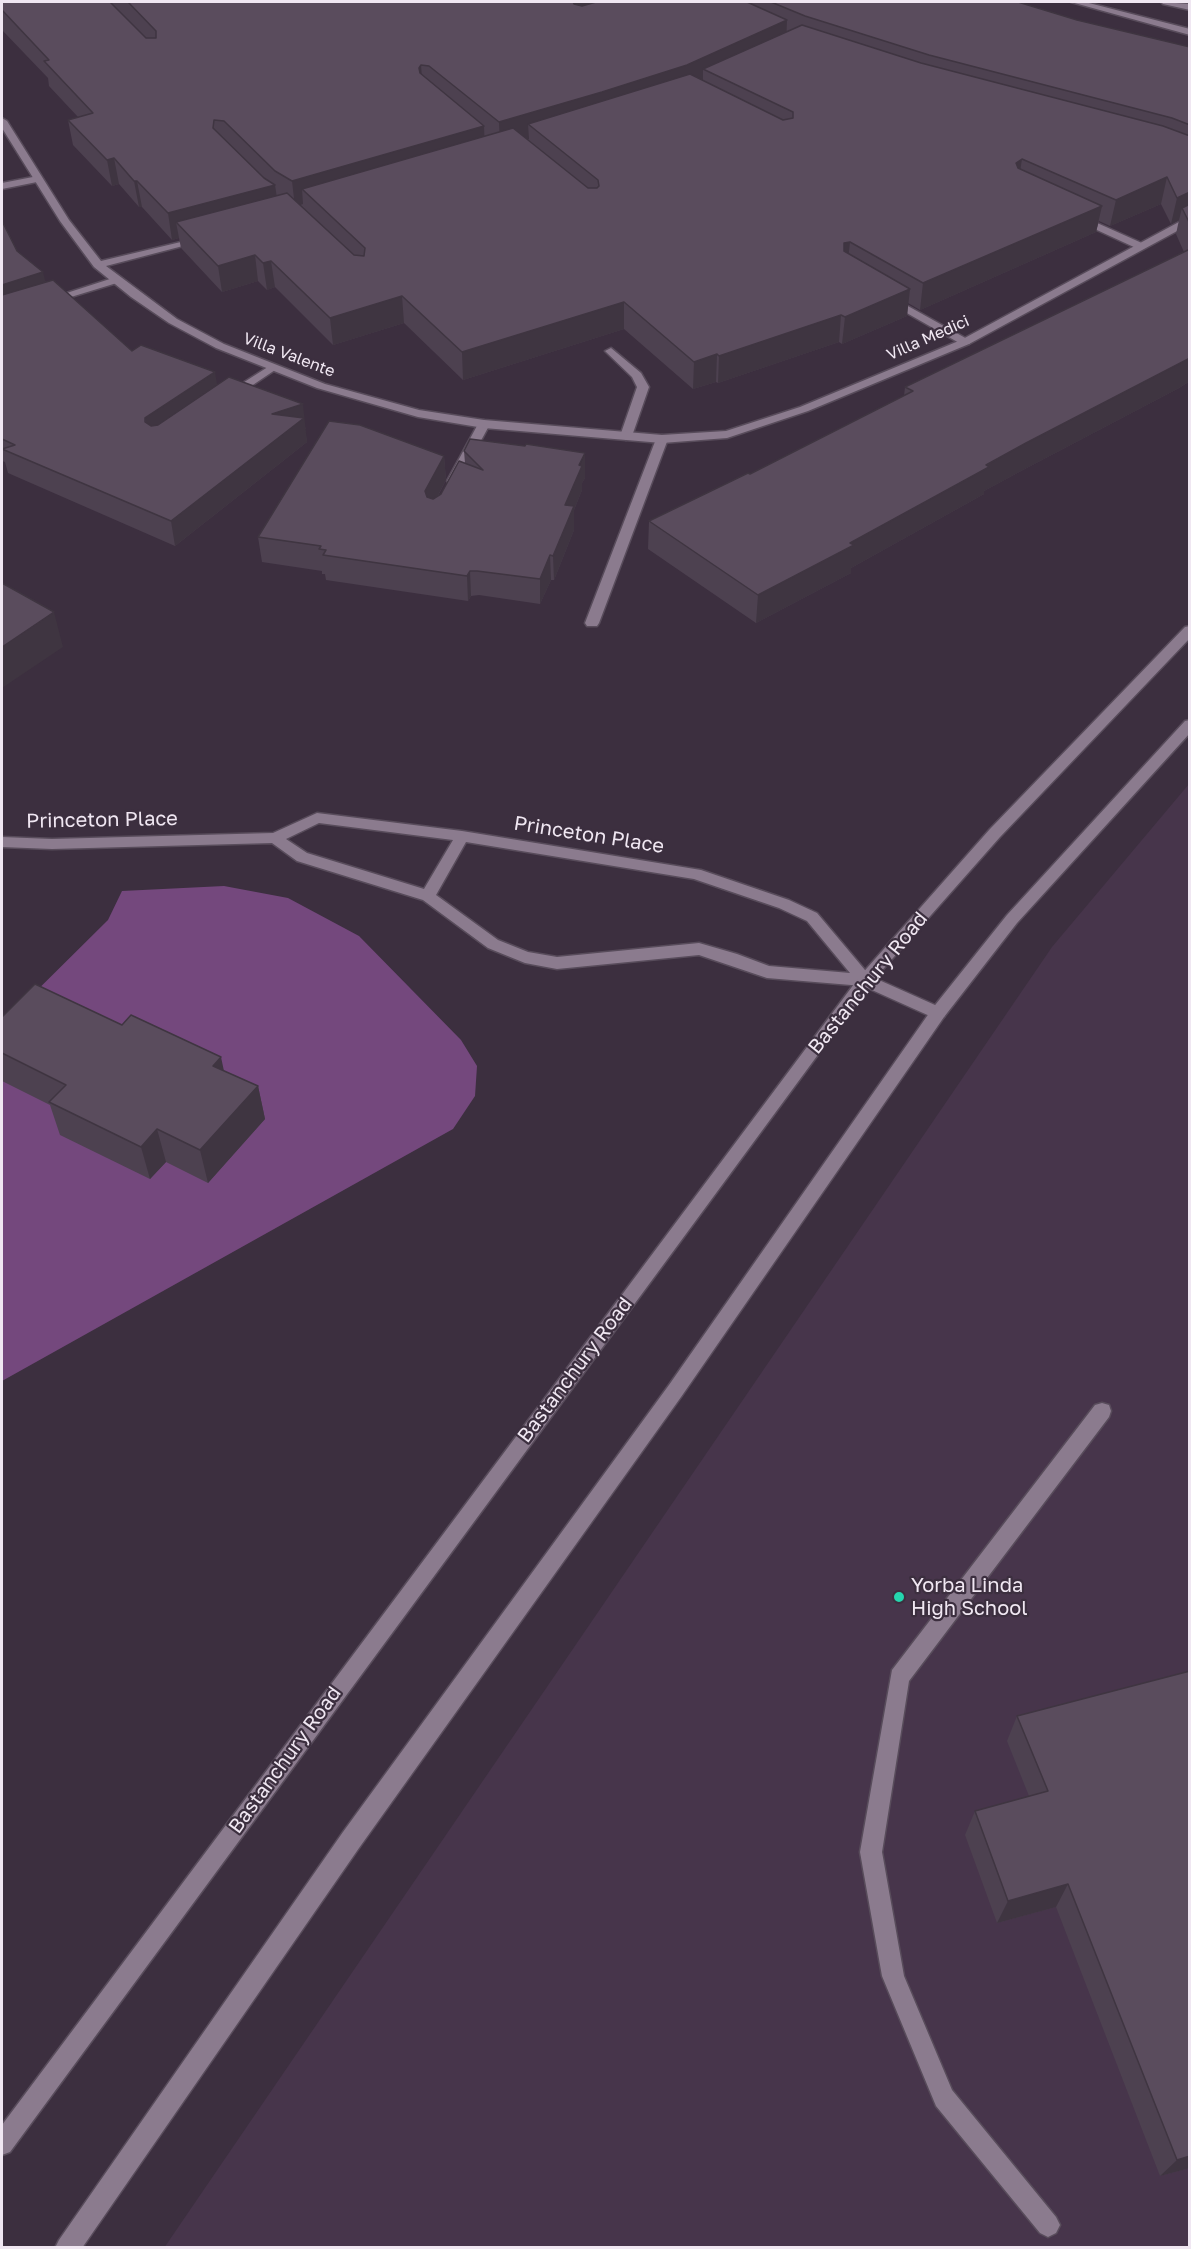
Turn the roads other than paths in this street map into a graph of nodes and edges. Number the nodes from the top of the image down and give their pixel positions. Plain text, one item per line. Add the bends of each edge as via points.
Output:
1 (1076, 2) edge
2 (1166, 2) edge
3 (1190, 7) edge
4 (1190, 32) edge
5 (2, 121) edge
6 (38, 179) junction
7 (2, 186) edge
8 (1069, 213) edge
9 (1190, 219) edge
10 (213, 235) edge
11 (1140, 246) junction
12 (98, 265) junction
13 (116, 280) junction
14 (876, 291) edge
15 (36, 305) edge
16 (965, 342) junction
17 (611, 351) dead end
18 (271, 368) junction
19 (224, 400) edge
20 (484, 424) junction
21 (626, 436) junction
22 (662, 439) junction
23 (446, 496) edge
24 (592, 623) dead end
25 (1190, 630) edge
26 (1190, 724) edge
27 (462, 836) junction
28 (275, 838) junction
29 (2, 842) edge
30 (428, 896) junction
31 (865, 980) junction
32 (938, 1013) junction
33 (1102, 1411) dead end
34 (2, 2144) edge
35 (1048, 2224) dead end
36 (67, 2247) edge

1 - 4 street
2 - 3 street
5 - 6 street, Villa Valente
6 - 7 street
6 - 12 street, Villa Valente
8 - 11 street
9 - 11 street, Villa Medici
10 - 12 street
11 - 16 street, Villa Medici
12 - 13 street, Villa Valente
13 - 15 street
13 - 18 street, Villa Valente via 173,321
14 - 16 street
16 - 22 street, Villa Medici via 804,409 727,434
17 - 21 street via 638,375 643,387
18 - 19 street
18 - 20 street, Villa Valente via 418,413
20 - 21 street, Villa Valente
20 - 23 street
21 - 22 street, Villa Valente
22 - 24 street
25 - 31 street, Bastanchury Road via 994,832
26 - 32 street via 1012,919
27 - 28 street, Princeton Place via 317,818
27 - 30 street
27 - 31 street, Princeton Place via 696,874 784,904 812,917
28 - 29 street, Princeton Place
28 - 30 street, Princeton Place via 302,857
30 - 31 street, Princeton Place via 493,944 525,957 557,963 699,949 767,972
31 - 32 street, Princeton Place
31 - 34 street, Bastanchury Road
32 - 36 street
33 - 35 street via 899,1677 871,1852 893,1976 944,2098

